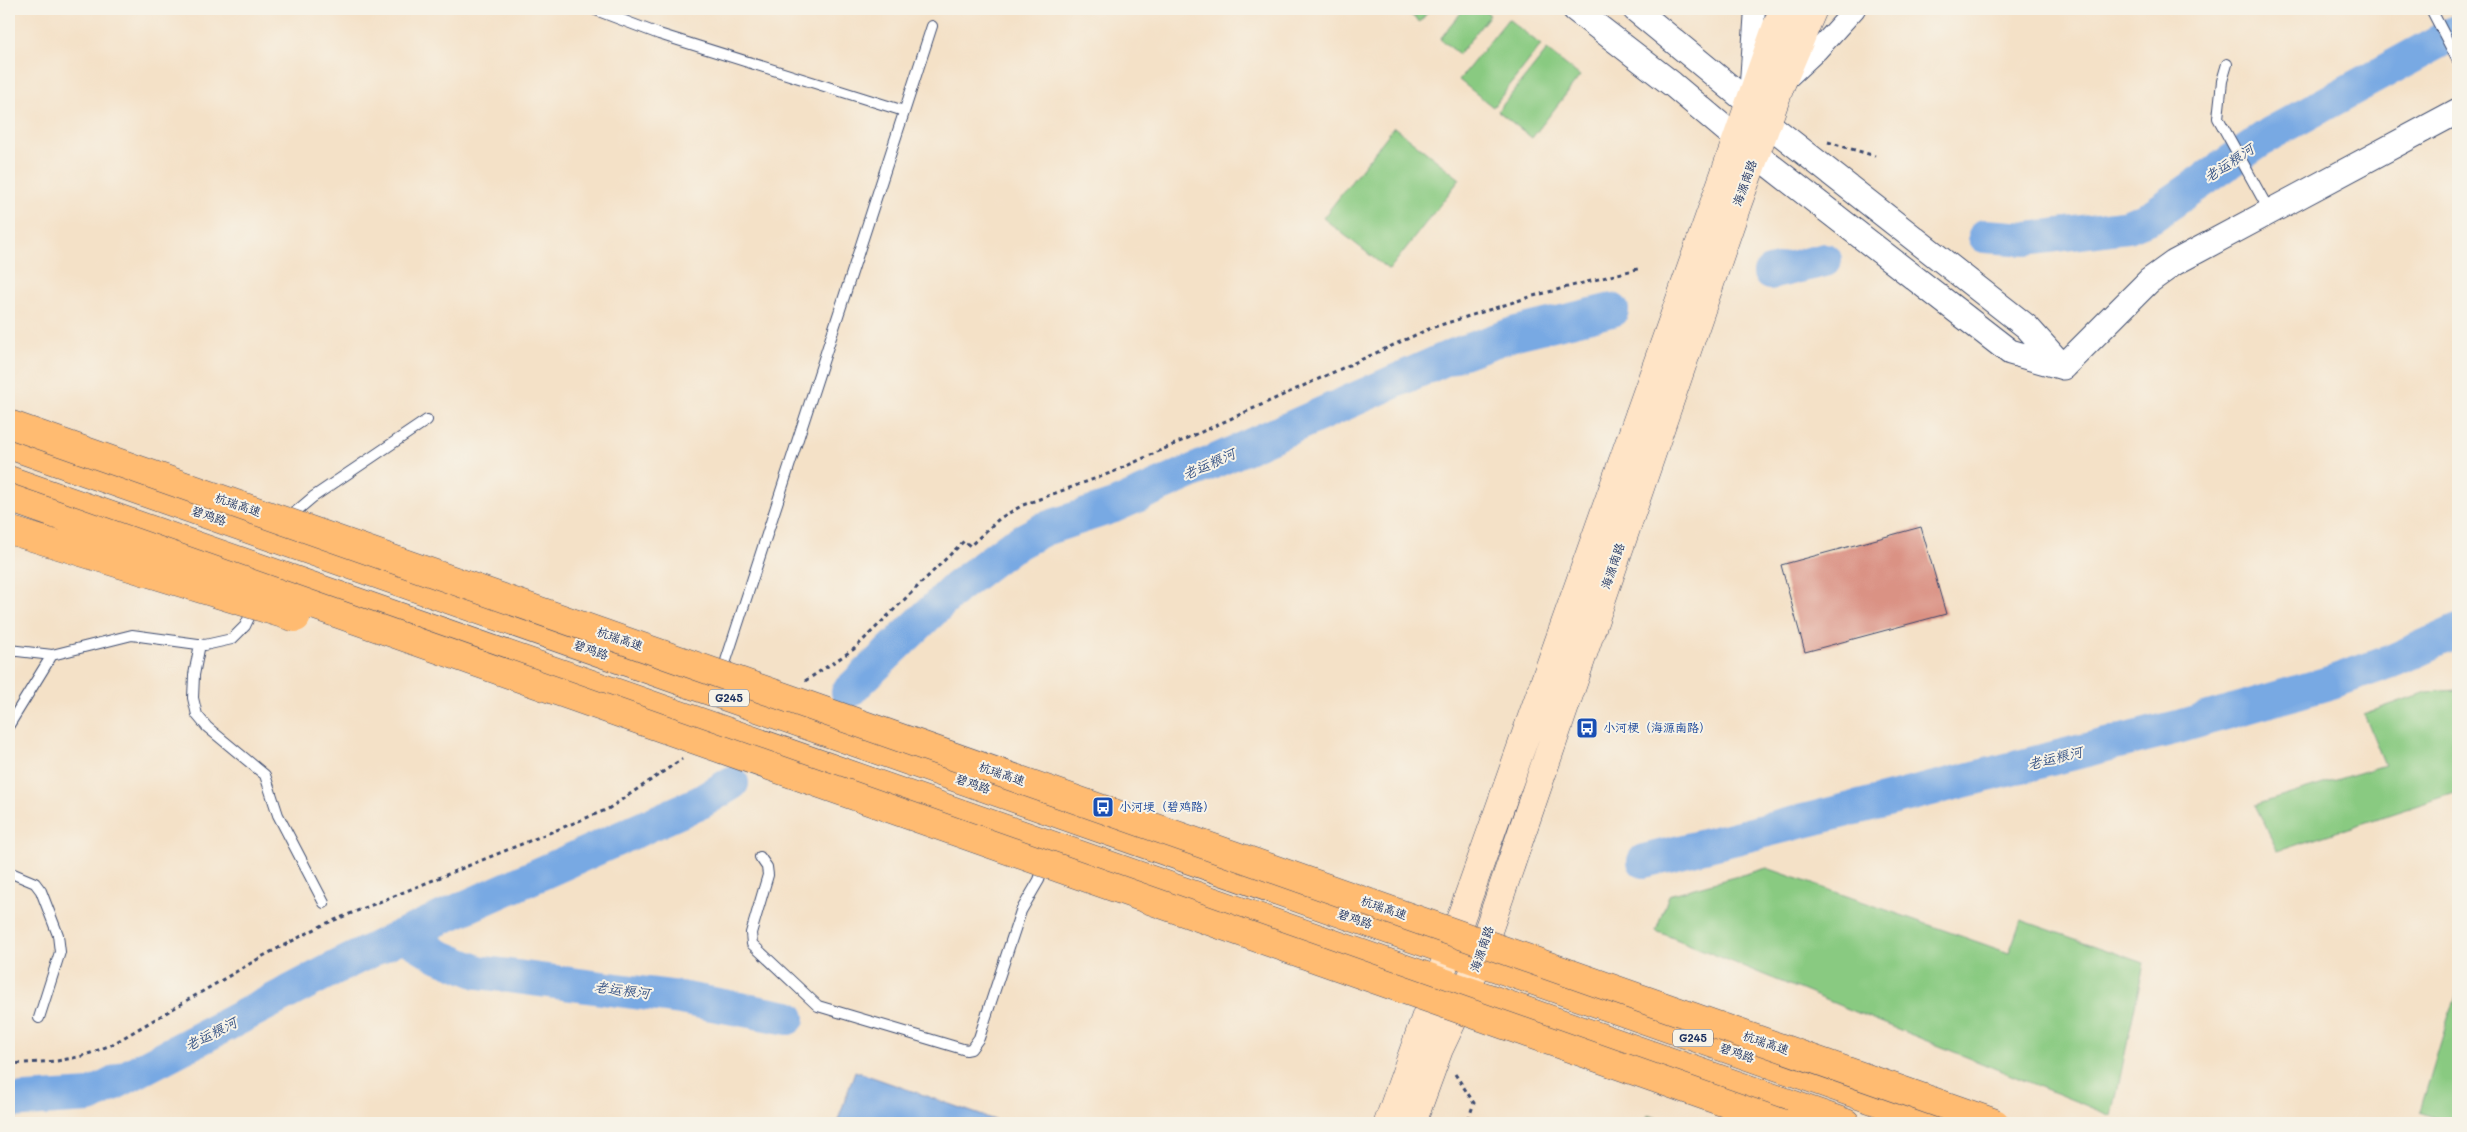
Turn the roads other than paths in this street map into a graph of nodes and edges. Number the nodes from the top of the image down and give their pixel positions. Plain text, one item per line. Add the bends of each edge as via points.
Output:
1 (592, 9) edge
2 (1575, 9) edge
3 (1636, 9) edge
4 (1755, 9) edge
5 (1783, 9) edge
6 (1813, 9) edge
7 (1855, 9) edge
8 (2430, 9) edge
9 (932, 26) dead end
10 (2458, 61) edge
11 (2227, 64) dead end
12 (1781, 84) junction
13 (904, 111) junction
14 (2458, 111) edge
15 (1758, 113) junction
16 (1746, 146) junction
17 (2270, 213) junction
18 (2064, 367) junction
19 (427, 420) dead end
20 (9, 424) edge
21 (9, 446) edge
22 (9, 480) edge
23 (9, 498) edge
24 (9, 530) edge
25 (267, 536) junction
26 (270, 572) junction
27 (200, 644) junction
28 (9, 650) edge
29 (52, 655) junction
30 (715, 693) junction
31 (9, 725) edge
32 (717, 748) junction
33 (1051, 846) junction
34 (760, 857) dead end
35 (9, 872) edge
36 (324, 903) dead end
37 (1448, 952) junction
38 (1478, 963) junction
39 (1439, 980) junction
40 (1467, 990) junction
41 (39, 1018) dead end
42 (1388, 1123) edge
43 (1412, 1123) edge
44 (1782, 1123) edge
45 (1846, 1123) edge
46 (1938, 1123) edge
47 (1995, 1123) edge

1 - 13 lane via 659,34
2 - 16 street
3 - 15 street
4 - 15 street
5 - 15 main road, 海源南路
6 - 12 main road, 海源南路
7 - 12 street
8 - 10 lane
9 - 13 lane
11 - 17 lane via 2218,118
12 - 15 main road, 海源南路
13 - 30 lane
14 - 17 street
15 - 16 main road, 海源南路
15 - 18 street via 2027,327
16 - 18 street via 2010,352
16 - 37 main road, 海源南路
16 - 38 main road, 海源南路
17 - 18 street via 2174,263 2149,281
19 - 25 lane via 313,497
20 - 47 highway, 杭瑞高速, bridge
21 - 25 highway, 碧鸡路 / G245
22 - 26 highway, G245
23 - 32 highway, bridge
24 - 32 highway, bridge
25 - 30 highway, 碧鸡路 / G245
26 - 27 lane via 245,626 232,639
26 - 33 highway, G245
27 - 29 lane via 132,635
27 - 36 lane via 193,698 197,715 266,775 278,815
28 - 29 lane
29 - 31 lane
30 - 37 highway, 碧鸡路 / G245
32 - 44 highway, bridge
33 - 34 lane via 1039,880 1021,911 979,1038 972,1049 966,1050 818,1006 752,944 750,933 768,875
33 - 39 highway, G245
35 - 41 lane via 35,883 58,935 60,952
37 - 38 highway, 碧鸡路 / G245
37 - 39 main road, 海源南路
38 - 40 main road, 海源南路
38 - 46 highway, 碧鸡路 / G245
39 - 40 highway, G245
39 - 42 main road, 海源南路
40 - 43 main road, 海源南路 via 1439,1049
40 - 45 highway, G245

